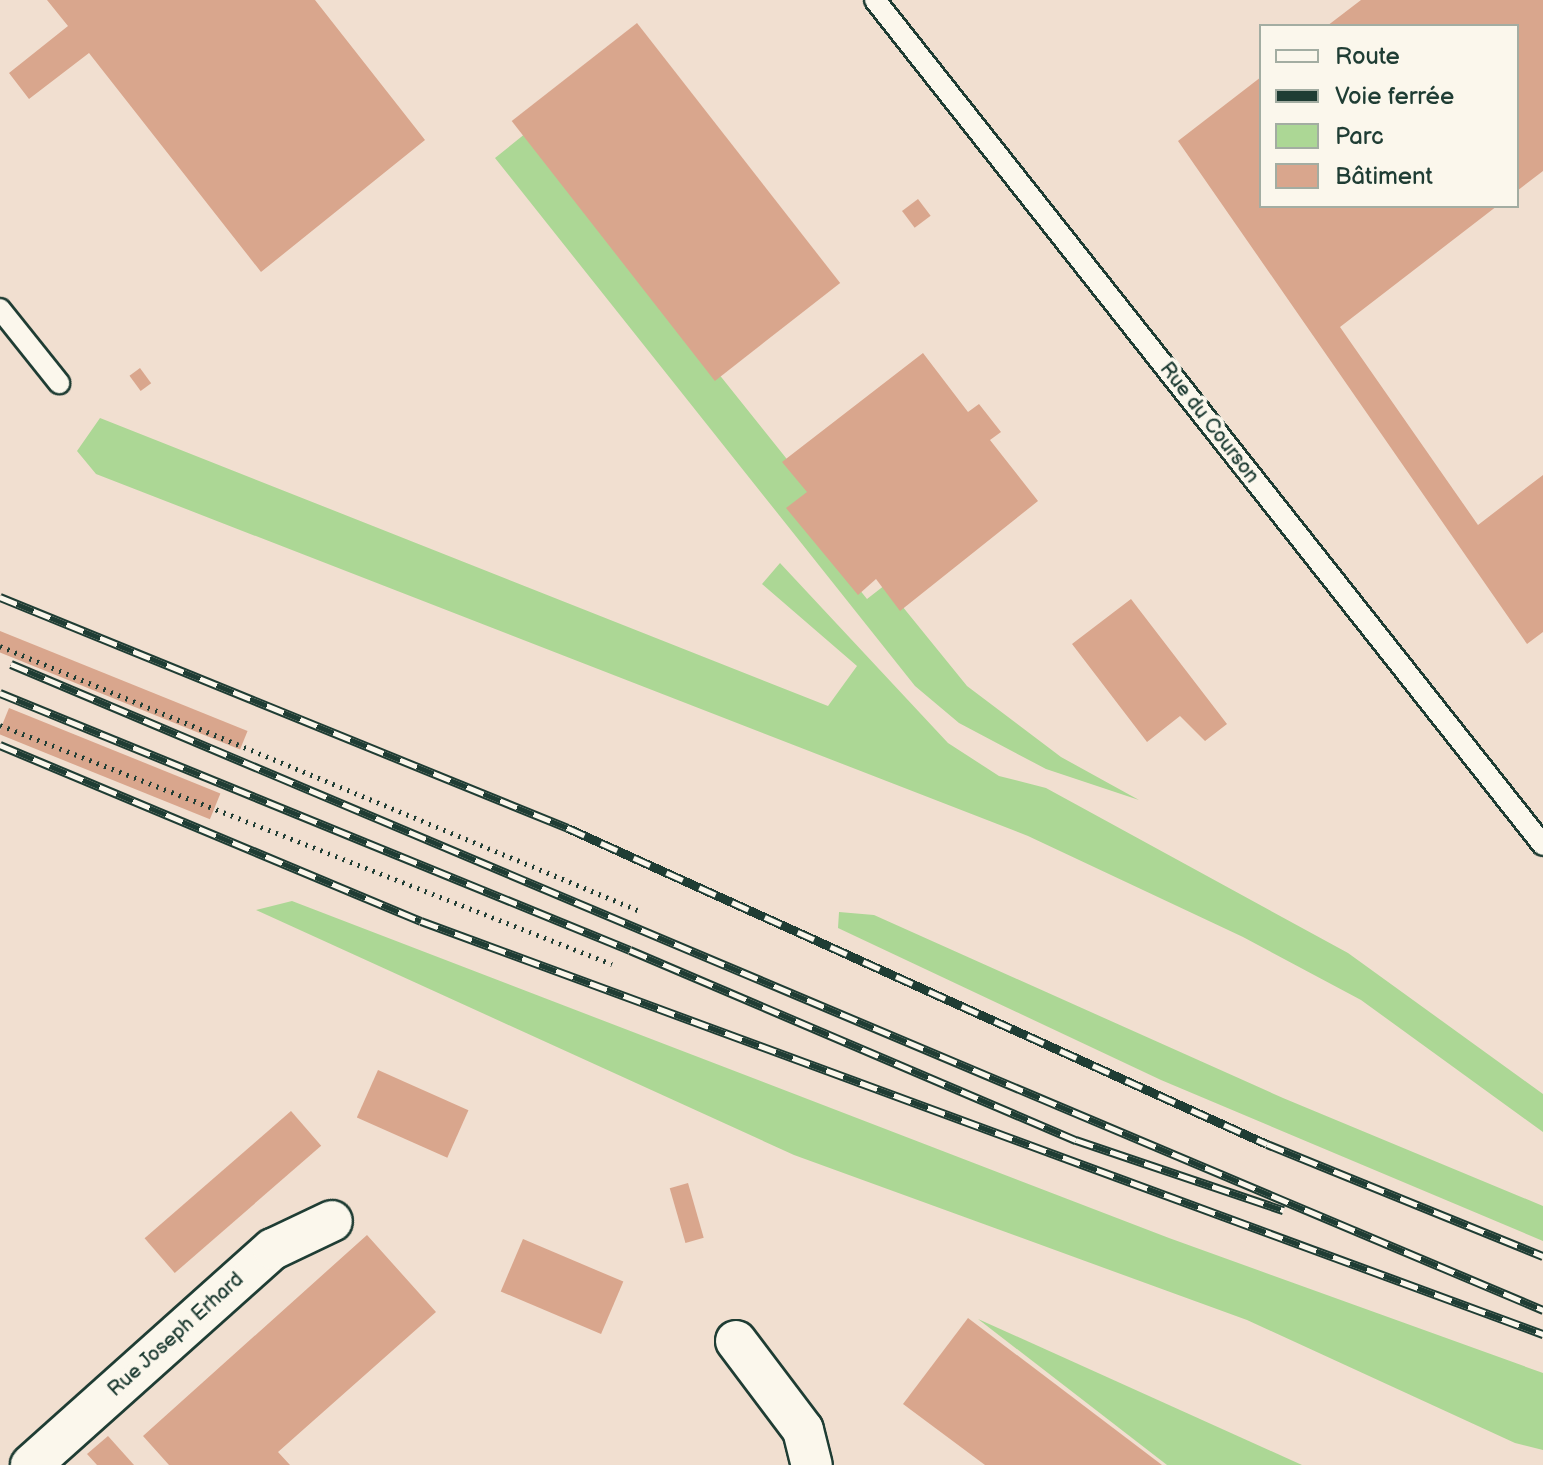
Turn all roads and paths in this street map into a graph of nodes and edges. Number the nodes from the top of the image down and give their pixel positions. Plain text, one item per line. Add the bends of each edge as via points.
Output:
1 (875, 0) edge
2 (0, 309) edge
3 (59, 383) dead end
4 (0, 646) edge
5 (0, 725) edge
6 (1543, 845) edge
7 (640, 911) dead end
8 (612, 964) dead end
9 (332, 1221) dead end
10 (736, 1341) dead end
11 (31, 1465) edge
12 (812, 1465) edge

1 - 6 lane, Rue du Courson
2 - 3 lane
4 - 7 path
5 - 8 path
9 - 11 street, Rue Joseph Erhard via 273,1249
10 - 12 street via 803,1430

